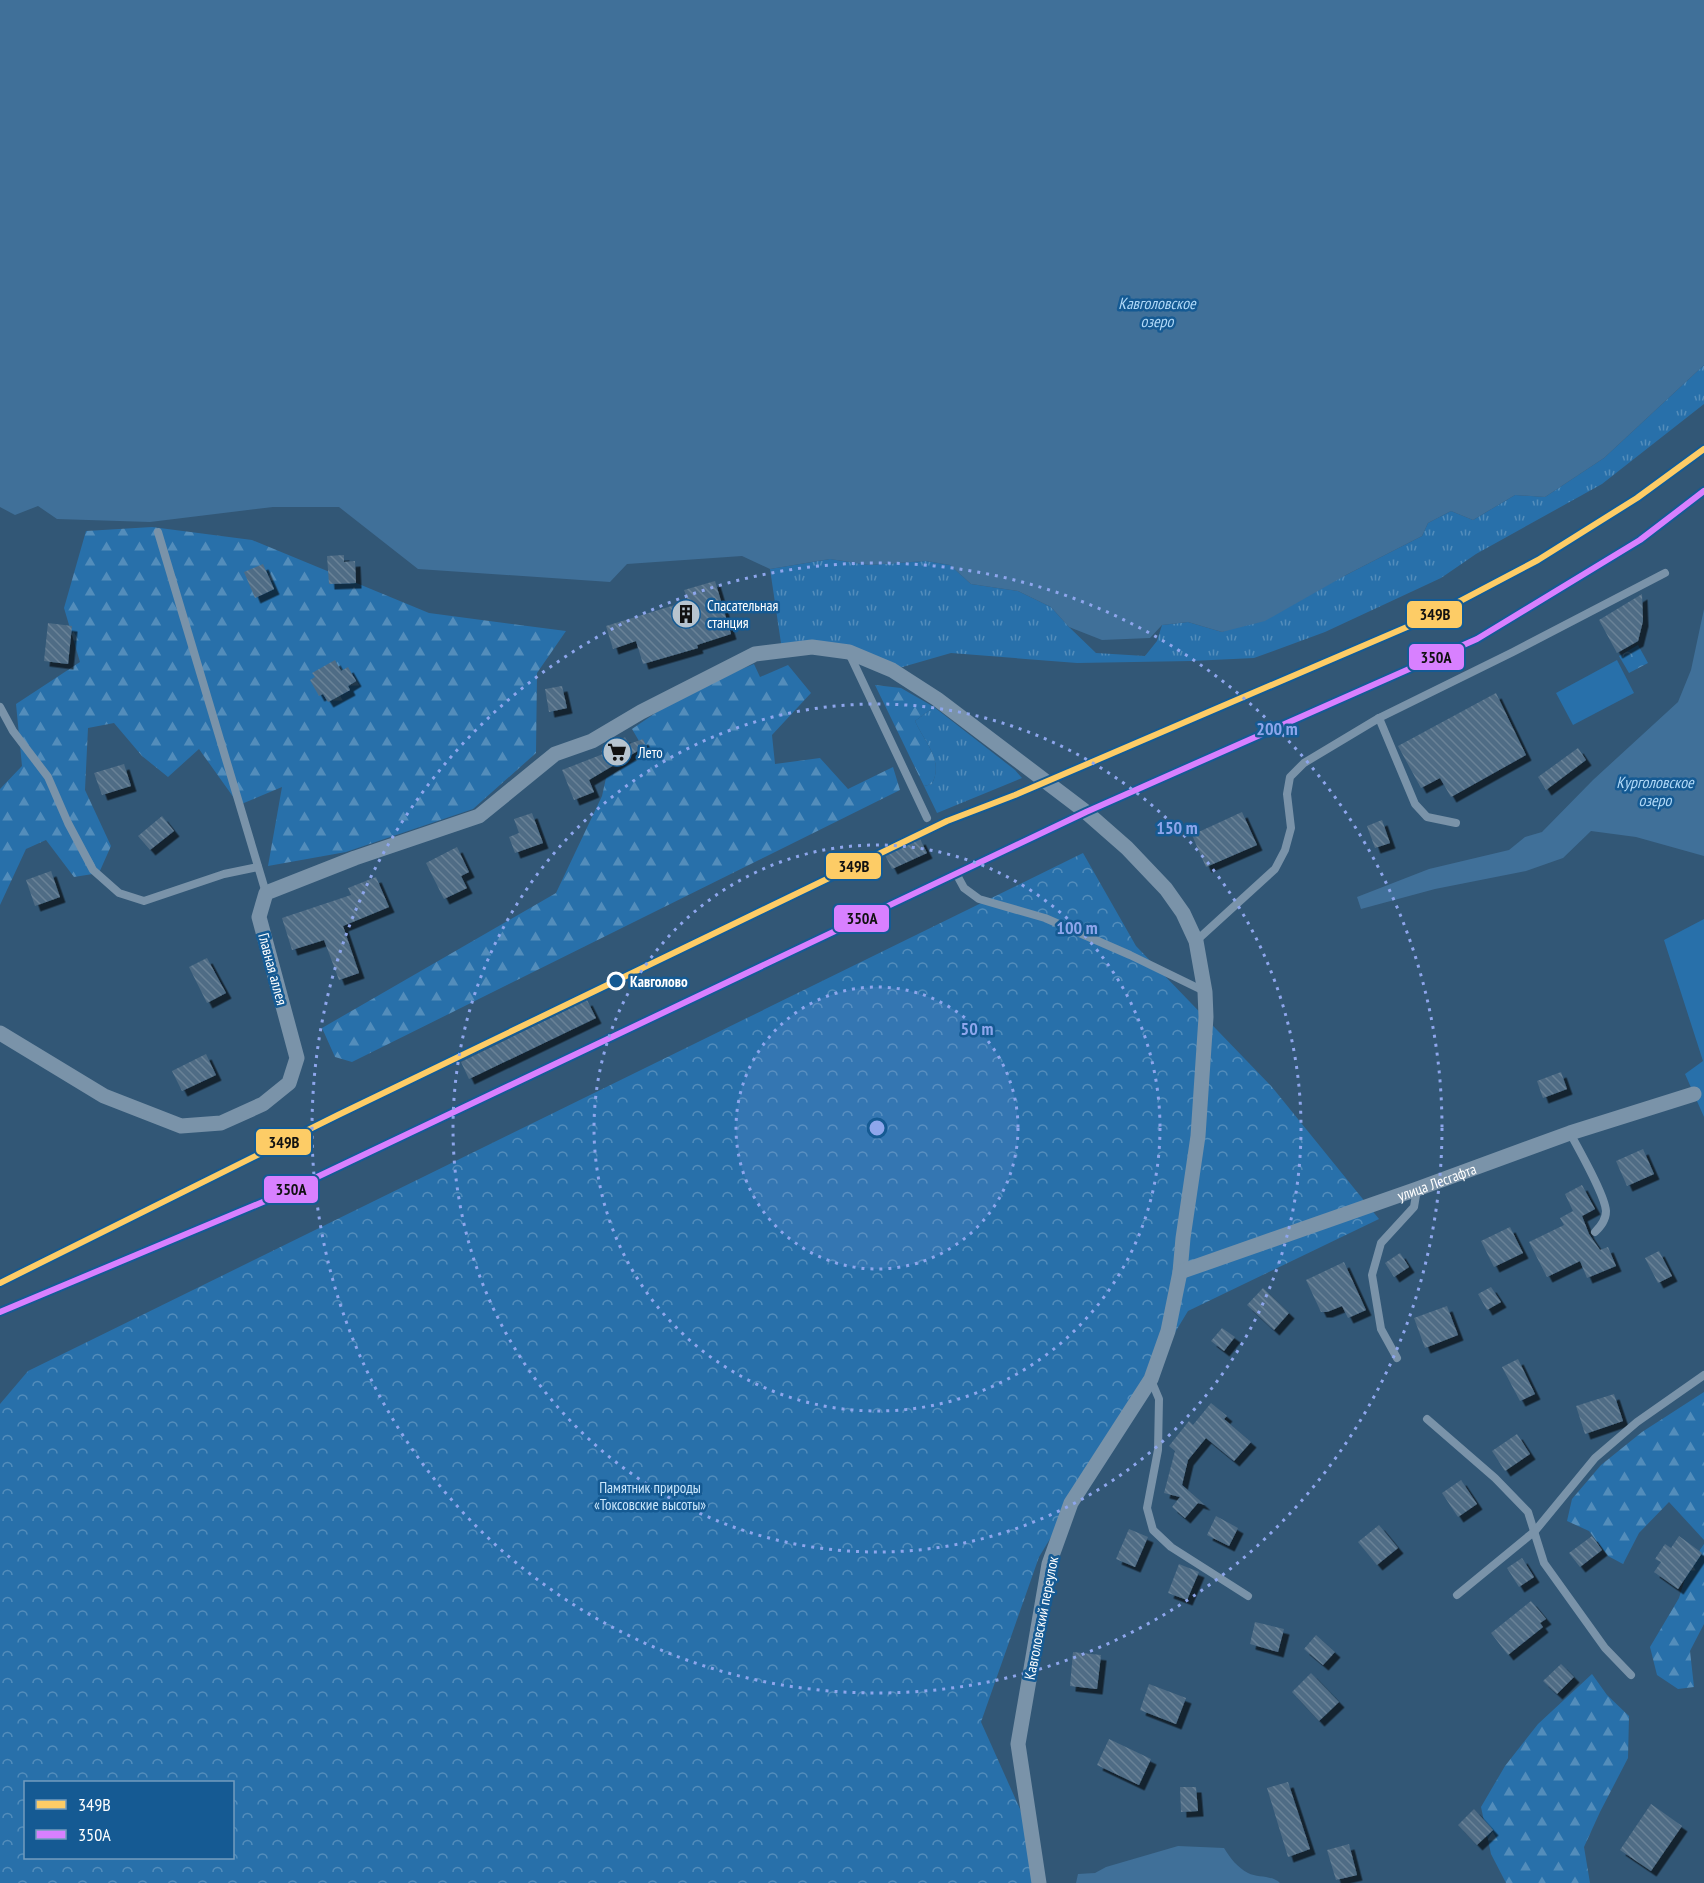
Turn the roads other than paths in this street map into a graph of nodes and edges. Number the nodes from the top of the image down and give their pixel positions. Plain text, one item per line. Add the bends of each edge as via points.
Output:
1 (158, 532) dead end
2 (1665, 573) dead end
3 (849, 652) junction
4 (0, 707) edge
5 (1378, 718) junction
6 (927, 818) dead end
7 (1456, 823) dead end
8 (258, 867) junction
9 (958, 878) dead end
10 (266, 893) junction
11 (1196, 941) junction
12 (1205, 992) junction
13 (0, 1033) edge
14 (1699, 1093) edge
15 (1570, 1133) junction
16 (1417, 1189) junction
17 (1595, 1232) dead end
18 (1180, 1272) junction
19 (1396, 1358) dead end
20 (1704, 1375) edge
21 (1151, 1379) junction
22 (1427, 1419) dead end
23 (1535, 1531) junction
24 (1457, 1595) dead end
25 (1248, 1596) dead end
26 (1631, 1675) dead end
27 (1039, 1883) edge

1 - 8 lane
2 - 5 lane
3 - 6 lane
3 - 10 street, Кавголовский переулок via 812,647 755,654 592,741 555,754 479,816
3 - 11 street, Кавголовский переулок via 892,670 937,699 1086,812 1166,889
4 - 8 lane via 48,777 93,870 119,893 144,901 224,874
5 - 7 lane via 1415,804 1427,817
5 - 11 lane via 1304,763 1290,777 1287,794 1291,828 1286,850 1275,869
8 - 10 lane
9 - 12 lane via 979,899 1045,918
10 - 13 street, Главная аллея via 259,916 297,1058 289,1083 263,1104 221,1123 180,1126 104,1096
11 - 12 street, Кавголовский переулок
12 - 18 street, Кавголовский переулок via 1198,1137
14 - 15 street, улица Лесгафта
15 - 16 street, улица Лесгафта
15 - 17 lane via 1606,1212 1604,1222
16 - 18 street, улица Лесгафта
16 - 19 lane via 1414,1207 1381,1242 1371,1275 1381,1329
18 - 21 street, Кавголовский переулок via 1168,1331
20 - 23 lane via 1636,1422 1594,1458
21 - 25 lane via 1159,1399 1158,1450 1147,1508 1153,1530 1171,1547
21 - 27 street, Кавголовский переулок via 1071,1503 1049,1564 1018,1744
22 - 23 lane via 1528,1512
23 - 24 lane
23 - 26 lane via 1544,1563 1605,1648

